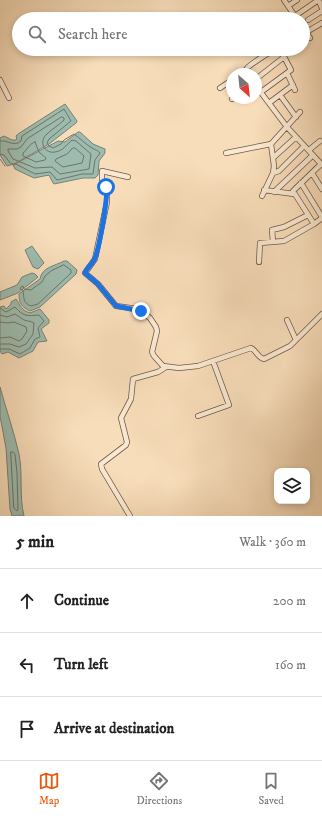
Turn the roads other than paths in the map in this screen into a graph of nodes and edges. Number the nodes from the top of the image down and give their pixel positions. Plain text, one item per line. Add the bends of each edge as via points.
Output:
1 (284, 0) edge
2 (297, 0) edge
3 (288, 6) junction
4 (322, 8) edge
5 (322, 11) edge
6 (292, 12) edge
7 (301, 12) edge
8 (310, 19) edge
9 (322, 23) edge
10 (310, 28) edge
11 (263, 56) edge
12 (284, 57) joint
13 (248, 68) edge
14 (287, 73) junction
15 (262, 74) edge
16 (0, 80) edge
17 (226, 84) edge
18 (293, 85) junction
19 (220, 88) dead end
20 (295, 90) dead end
21 (262, 91) edge
22 (262, 94) edge
23 (280, 95) junction
24 (10, 98) dead end
25 (269, 103) junction
26 (300, 112) dead end
27 (296, 117) junction
28 (287, 127) junction
29 (296, 137) junction
30 (320, 141) dead end
31 (271, 144) junction
32 (304, 146) junction
33 (308, 150) junction
34 (226, 153) dead end
35 (313, 155) junction
36 (274, 157) junction
37 (321, 162) edge
38 (273, 173) junction
39 (312, 173) junction
40 (128, 177) dead end
41 (301, 183) junction
42 (322, 189) edge
43 (264, 190) junction
44 (274, 192) junction
45 (294, 194) junction
46 (262, 196) dead end
47 (308, 215) junction
48 (322, 217) edge
49 (314, 224) junction
50 (273, 242) junction
51 (259, 262) dead end
52 (322, 314) edge
53 (287, 320) dead end
54 (296, 340) junction
55 (213, 361) junction
56 (166, 367) junction
57 (198, 416) dead end
58 (130, 516) edge

1 - 3 street
2 - 3 street
3 - 6 street
4 - 7 street via 317,1
5 - 8 street
9 - 10 street
11 - 13 street
12 - 14 street via 291,70
12 - 15 street
14 - 18 street
14 - 21 street
16 - 24 street
17 - 19 street
18 - 20 street
18 - 23 street
22 - 25 street
23 - 25 street
23 - 27 street
25 - 28 street
26 - 27 street
27 - 28 street
28 - 29 street
28 - 31 street
29 - 32 street
29 - 36 street
30 - 33 street
31 - 34 street
31 - 36 street
32 - 33 street
32 - 38 street
33 - 35 street
35 - 37 street
35 - 44 street
36 - 38 street
37 - 39 street
38 - 43 street
39 - 41 street
39 - 42 street
40 - 56 street via 102,171 107,202 95,259 85,273 116,306 138,309 150,318 157,331 152,352
41 - 45 street via 292,191
41 - 48 street
43 - 44 street
43 - 46 street
44 - 45 street
45 - 47 street
47 - 49 street
47 - 50 street via 272,230
48 - 49 street
49 - 50 street via 284,241
50 - 51 street via 260,243
52 - 54 street
53 - 54 street
54 - 55 street via 290,346 264,359 251,348
55 - 56 street via 188,367
55 - 57 street via 229,405
56 - 58 street via 134,379 131,399 121,418 126,445 101,464

